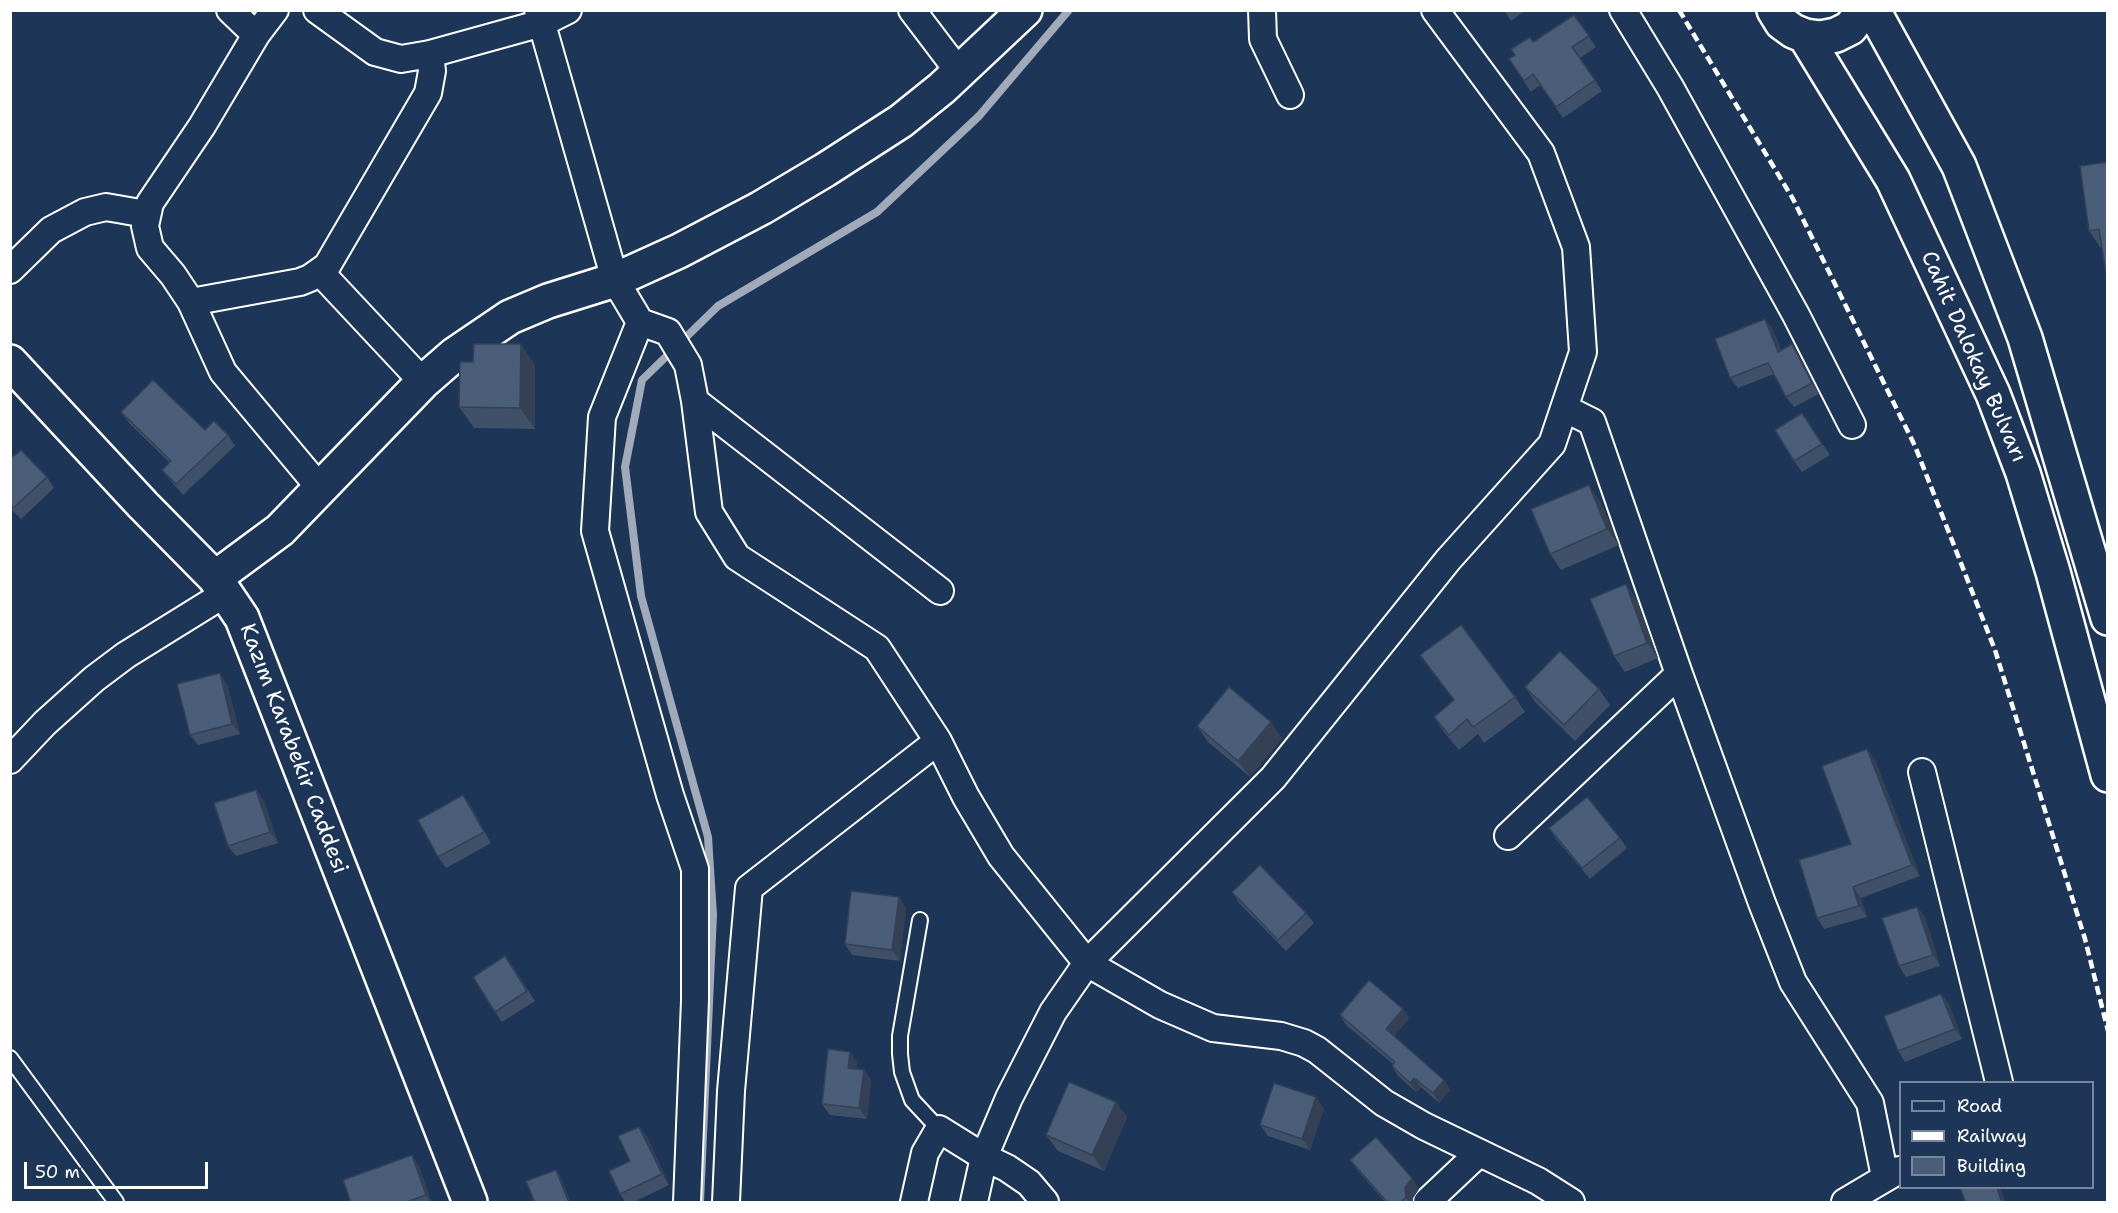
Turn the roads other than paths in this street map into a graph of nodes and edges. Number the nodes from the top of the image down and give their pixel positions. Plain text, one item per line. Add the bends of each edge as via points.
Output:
1 (230, 10) edge
2 (275, 10) edge
3 (317, 10) edge
4 (568, 10) edge
5 (912, 10) edge
6 (1025, 10) edge
7 (1262, 10) edge
8 (1435, 10) edge
9 (1623, 10) edge
10 (1774, 10) edge
11 (1864, 10) edge
12 (1873, 10) edge
13 (540, 17) edge
14 (256, 35) junction
15 (1804, 36) junction
16 (430, 54) junction
17 (959, 72) junction
18 (1290, 95) dead end
19 (146, 214) junction
20 (10, 270) edge
21 (320, 272) junction
22 (615, 280) junction
23 (191, 302) junction
24 (640, 322) junction
25 (10, 362) edge
26 (423, 382) junction
27 (695, 401) junction
28 (1564, 408) junction
29 (1852, 425) dead end
30 (320, 488) junction
31 (221, 585) junction
32 (940, 591) dead end
33 (2108, 618) edge
34 (1679, 674) junction
35 (938, 741) junction
36 (10, 760) edge
37 (1922, 772) dead end
38 (2108, 775) edge
39 (1508, 836) dead end
40 (920, 920) dead end
41 (1087, 963) junction
42 (10, 1058) edge
43 (1999, 1081) edge
44 (939, 1129) junction
45 (1479, 1153) junction
46 (984, 1157) junction
47 (1893, 1173) edge
48 (116, 1203) edge
49 (470, 1203) edge
50 (687, 1203) edge
51 (726, 1203) edge
52 (914, 1203) edge
53 (974, 1203) edge
54 (1046, 1203) edge
55 (1427, 1203) edge
56 (1571, 1203) edge
57 (1845, 1203) edge

1 - 14 street
2 - 14 street
3 - 16 street via 375,52 401,59
4 - 13 street
5 - 17 street
6 - 17 main road
7 - 18 street via 1263,39
8 - 28 street via 1541,153 1576,247 1583,352
9 - 29 street via 1796,315
10 - 15 main road, Cahit Dalokay Bulvarı via 1782,23
11 - 15 main road via 1850,27 1836,35
12 - 33 main road, Cahit Dalokay Bulvarı via 1963,177 2025,338
13 - 16 street
13 - 22 street
14 - 19 street
15 - 38 main road, Cahit Dalokay Bulvarı via 1893,180 1993,394 2040,528
16 - 21 street via 428,93 333,259
17 - 22 main road via 901,122 825,170 689,246
19 - 20 street via 106,207 85,213 51,230
19 - 23 street via 150,248
21 - 23 street via 300,282
21 - 26 street
22 - 24 street
22 - 26 main road via 510,317 454,355
23 - 30 street via 223,372
24 - 27 street via 668,332 688,365
24 - 50 street via 602,417 594,531 695,869 695,1000
25 - 31 main road, Kazım Karabekir Caddesi
26 - 30 main road
27 - 32 street
27 - 35 street via 709,512 737,557 877,648
28 - 34 street via 1592,422
28 - 41 street via 1552,444 1449,560 1273,778
30 - 31 main road
31 - 36 street via 94,679
31 - 49 main road, Kazım Karabekir Caddesi via 242,618
34 - 39 street
34 - 47 street via 1793,982 1870,1103
35 - 41 street via 1001,856
35 - 51 street via 749,888 731,1091
37 - 43 street
40 - 44 lane via 900,1054 912,1100
41 - 45 street via 1160,1005 1213,1028 1281,1036 1304,1043 1384,1103
41 - 46 street via 1053,1012
42 - 48 lane
44 - 46 street
44 - 52 street via 925,1153
45 - 55 street
45 - 56 street via 1538,1181
46 - 53 street
46 - 54 street via 1029,1183
47 - 57 street

